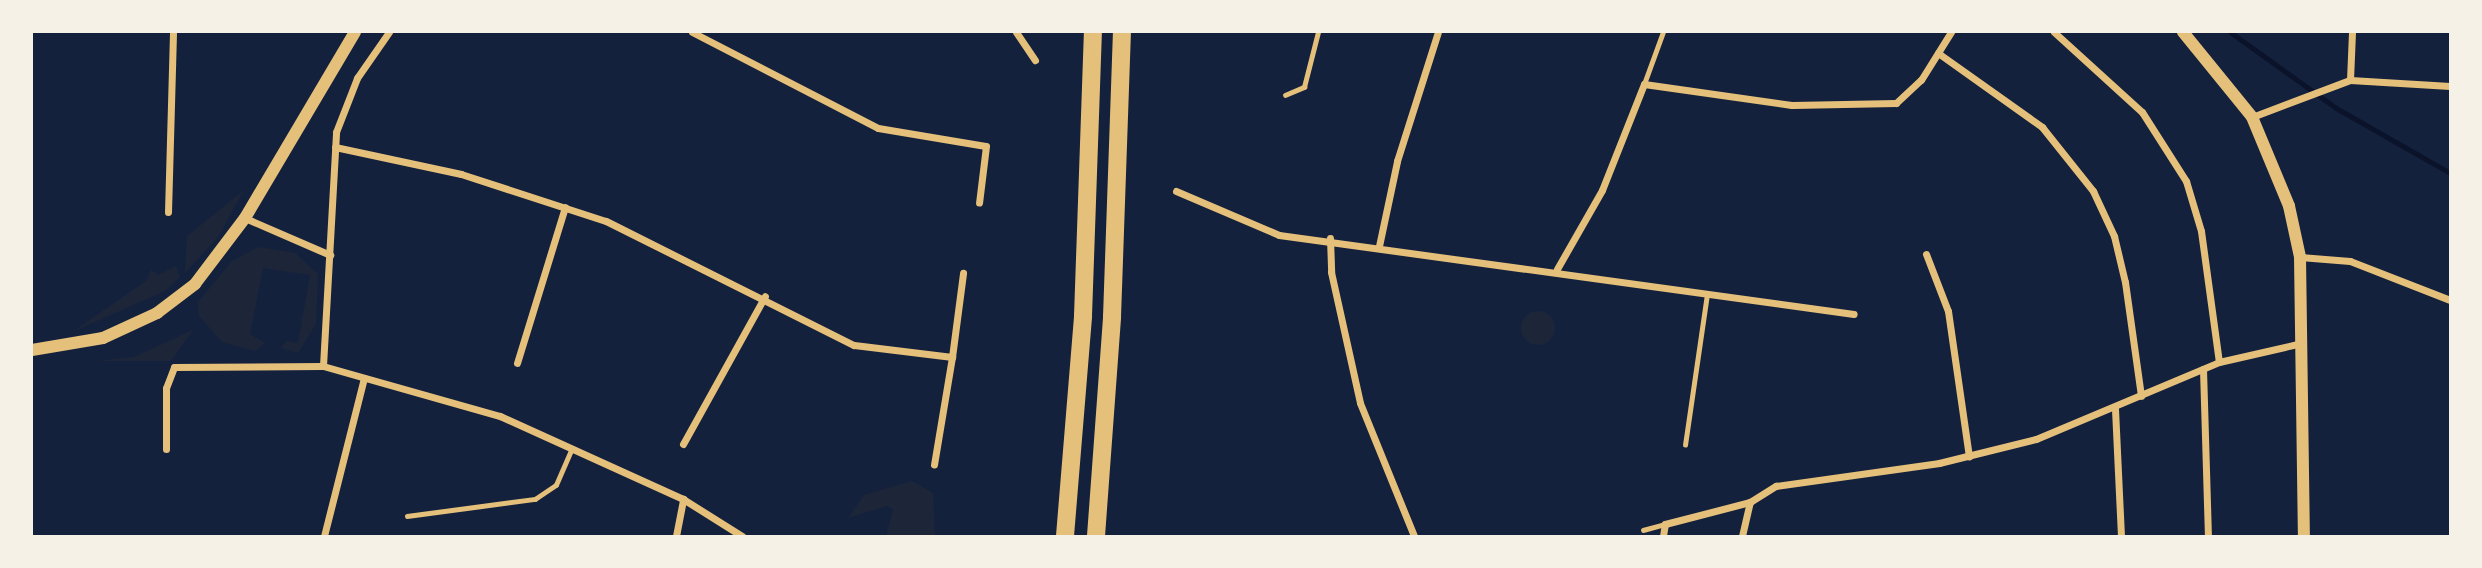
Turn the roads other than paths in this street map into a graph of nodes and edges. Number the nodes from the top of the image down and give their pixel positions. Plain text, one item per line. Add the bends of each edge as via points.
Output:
1 (173, 32) edge
2 (355, 32) edge
3 (389, 32) edge
4 (692, 32) edge
5 (1016, 32) edge
6 (1093, 32) edge
7 (1122, 32) edge
8 (1318, 32) edge
9 (1438, 32) edge
10 (1663, 32) edge
11 (1951, 32) edge
12 (2054, 32) edge
13 (2183, 32) edge
14 (2352, 32) edge
15 (1938, 53) junction
16 (1035, 60) dead end
17 (2350, 80) junction
18 (1644, 85) junction
19 (2451, 86) edge
20 (1285, 95) dead end
21 (2252, 117) junction
22 (335, 147) junction
23 (1176, 191) dead end
24 (979, 202) dead end
25 (565, 207) junction
26 (168, 212) dead end
27 (245, 218) junction
28 (1330, 238) junction
29 (1380, 246) junction
30 (1926, 254) dead end
31 (330, 255) junction
32 (2300, 257) junction
33 (1557, 269) junction
34 (963, 273) dead end
35 (1707, 295) junction
36 (765, 296) junction
37 (2451, 300) edge
38 (1854, 314) dead end
39 (2303, 343) junction
40 (32, 350) edge
41 (952, 357) junction
42 (2219, 362) junction
43 (517, 363) dead end
44 (323, 366) junction
45 (2203, 369) junction
46 (363, 378) junction
47 (2141, 396) junction
48 (2115, 409) junction
49 (683, 444) dead end
50 (1685, 445) dead end
51 (573, 447) junction
52 (166, 449) dead end
53 (1969, 456) junction
54 (934, 464) dead end
55 (683, 499) junction
56 (1750, 502) junction
57 (407, 516) dead end
58 (1665, 524) junction
59 (1643, 530) dead end
60 (324, 537) edge
61 (677, 537) edge
62 (742, 537) edge
63 (1066, 537) edge
64 (1096, 537) edge
65 (1414, 537) edge
66 (1663, 537) edge
67 (1742, 537) edge
68 (2121, 537) edge
69 (2208, 537) edge
70 (2304, 537) edge

1 - 26 street
2 - 27 street
3 - 22 street via 345,100
4 - 24 street via 858,120 986,146
5 - 16 street
6 - 63 highway
7 - 64 highway via 1112,317
8 - 20 lane via 1304,87
9 - 29 street via 1397,160
10 - 18 lane
11 - 15 street
12 - 42 street via 2142,112 2186,181 2201,231
13 - 21 street
14 - 17 street
15 - 18 street via 1912,91 1896,103 1870,106 1792,105
15 - 47 street via 2042,127 2093,191 2114,236 2125,282
17 - 19 street
17 - 21 street
18 - 33 street via 1602,190
21 - 32 street via 2275,164
22 - 25 street via 422,164
22 - 31 street
23 - 28 street via 1258,231
25 - 36 street
25 - 43 street
27 - 31 street
27 - 40 street via 203,275 157,313 103,338
28 - 29 street
28 - 65 street via 1331,272 1360,403
29 - 33 street
30 - 53 street via 1948,311
31 - 44 street
32 - 37 street via 2350,261
32 - 39 street
33 - 35 street
34 - 41 street
35 - 38 street
35 - 50 lane
36 - 41 street via 854,345
36 - 49 street
39 - 42 street
39 - 70 street
41 - 54 street
42 - 45 street
44 - 46 street
44 - 52 street via 174,367 166,388
45 - 47 street
45 - 69 street
46 - 51 street via 500,416
46 - 60 street
47 - 48 street
48 - 53 street
48 - 68 street
51 - 55 street
51 - 57 lane via 556,485 535,499
53 - 56 street via 1776,486
55 - 61 street
55 - 62 street
56 - 58 street
56 - 67 street
58 - 59 lane
58 - 66 street

